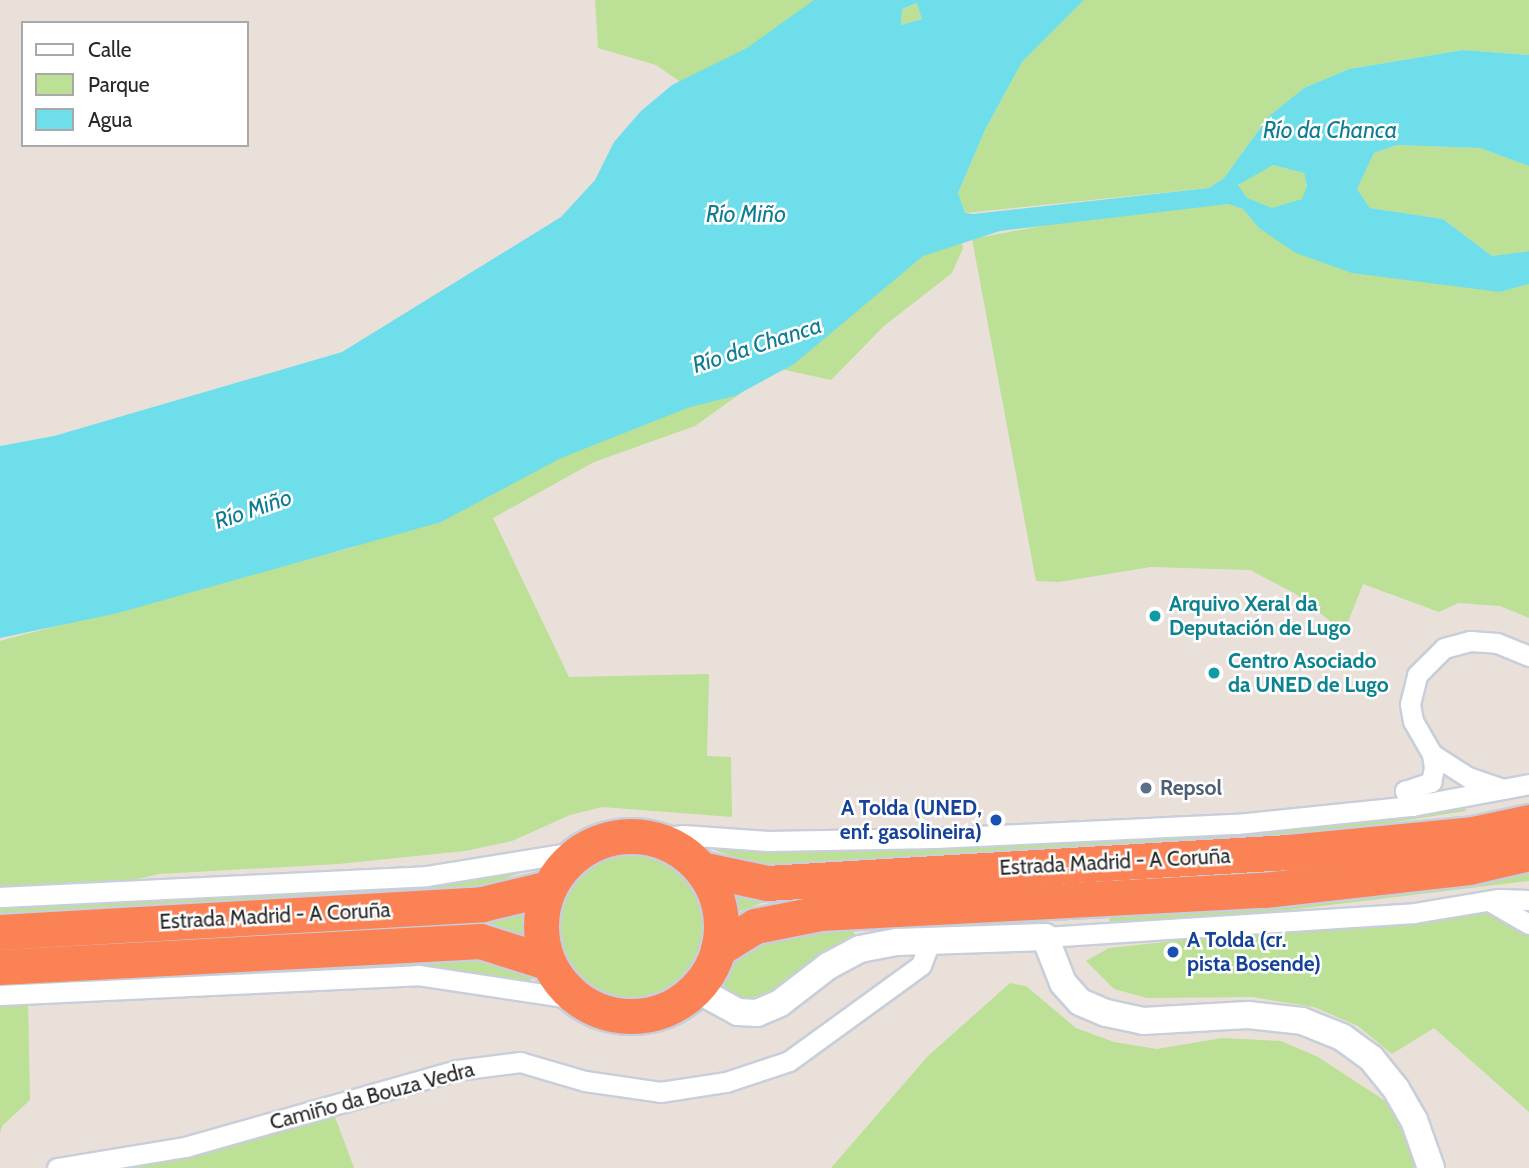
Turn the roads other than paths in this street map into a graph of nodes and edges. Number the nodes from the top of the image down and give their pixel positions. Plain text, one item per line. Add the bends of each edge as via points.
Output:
1 (1529, 656) edge
2 (1432, 754) junction
3 (1529, 784) edge
4 (1504, 789) junction
5 (1412, 806) junction
6 (1529, 822) edge
7 (651, 838) junction
8 (581, 851) junction
9 (1529, 853) edge
10 (701, 869) junction
11 (549, 888) junction
12 (0, 897) edge
13 (1529, 900) edge
14 (1489, 901) junction
15 (1529, 925) edge
16 (0, 932) edge
17 (1045, 937) junction
18 (930, 941) junction
19 (718, 949) junction
20 (547, 962) junction
21 (0, 967) edge
22 (696, 989) junction
23 (0, 995) edge
24 (576, 999) junction
25 (57, 1168) edge
26 (1431, 1168) edge

1 - 2 street via 1497,643 1469,641 1444,648 1417,675 1410,704 1413,721
2 - 4 street via 1468,777
2 - 5 street via 1431,782 1405,791
3 - 4 street
4 - 5 street
5 - 7 street via 1237,824 1052,834
6 - 10 highway, Estrada Madrid - A Coruña via 1472,834 1289,852 767,883
7 - 8 highway, Estrada Madrid - A Coruña via 627,836
7 - 10 highway, Estrada Madrid - A Coruña via 678,849
8 - 11 highway, Estrada Madrid - A Coruña via 562,867
8 - 12 street via 426,876
9 - 19 highway, Estrada Madrid - A Coruña via 1469,867 1264,890 820,912 755,926
10 - 19 highway, Estrada Madrid - A Coruña via 719,907
11 - 16 highway, Estrada Madrid - A Coruña via 482,904
11 - 20 highway, Estrada Madrid - A Coruña via 542,912
13 - 14 street
14 - 15 street
14 - 17 street via 1413,913
17 - 18 street
17 - 26 street via 1063,983 1080,1002 1106,1013 1143,1021 1248,1015 1302,1021 1342,1037 1371,1058 1396,1089 1414,1120
18 - 22 street via 860,949 828,966 780,1003 757,1013 738,1012
18 - 25 street, Camiño da Bouza Vedra via 921,965 789,1061 726,1082 660,1092 585,1081 520,1062 457,1070 185,1147
19 - 22 highway, Estrada Madrid - A Coruña
20 - 21 highway, Estrada Madrid - A Coruña via 480,941
20 - 24 highway, Estrada Madrid - A Coruña
22 - 24 highway, Estrada Madrid - A Coruña via 675,1005 638,1016 599,1011
23 - 24 street via 418,975

